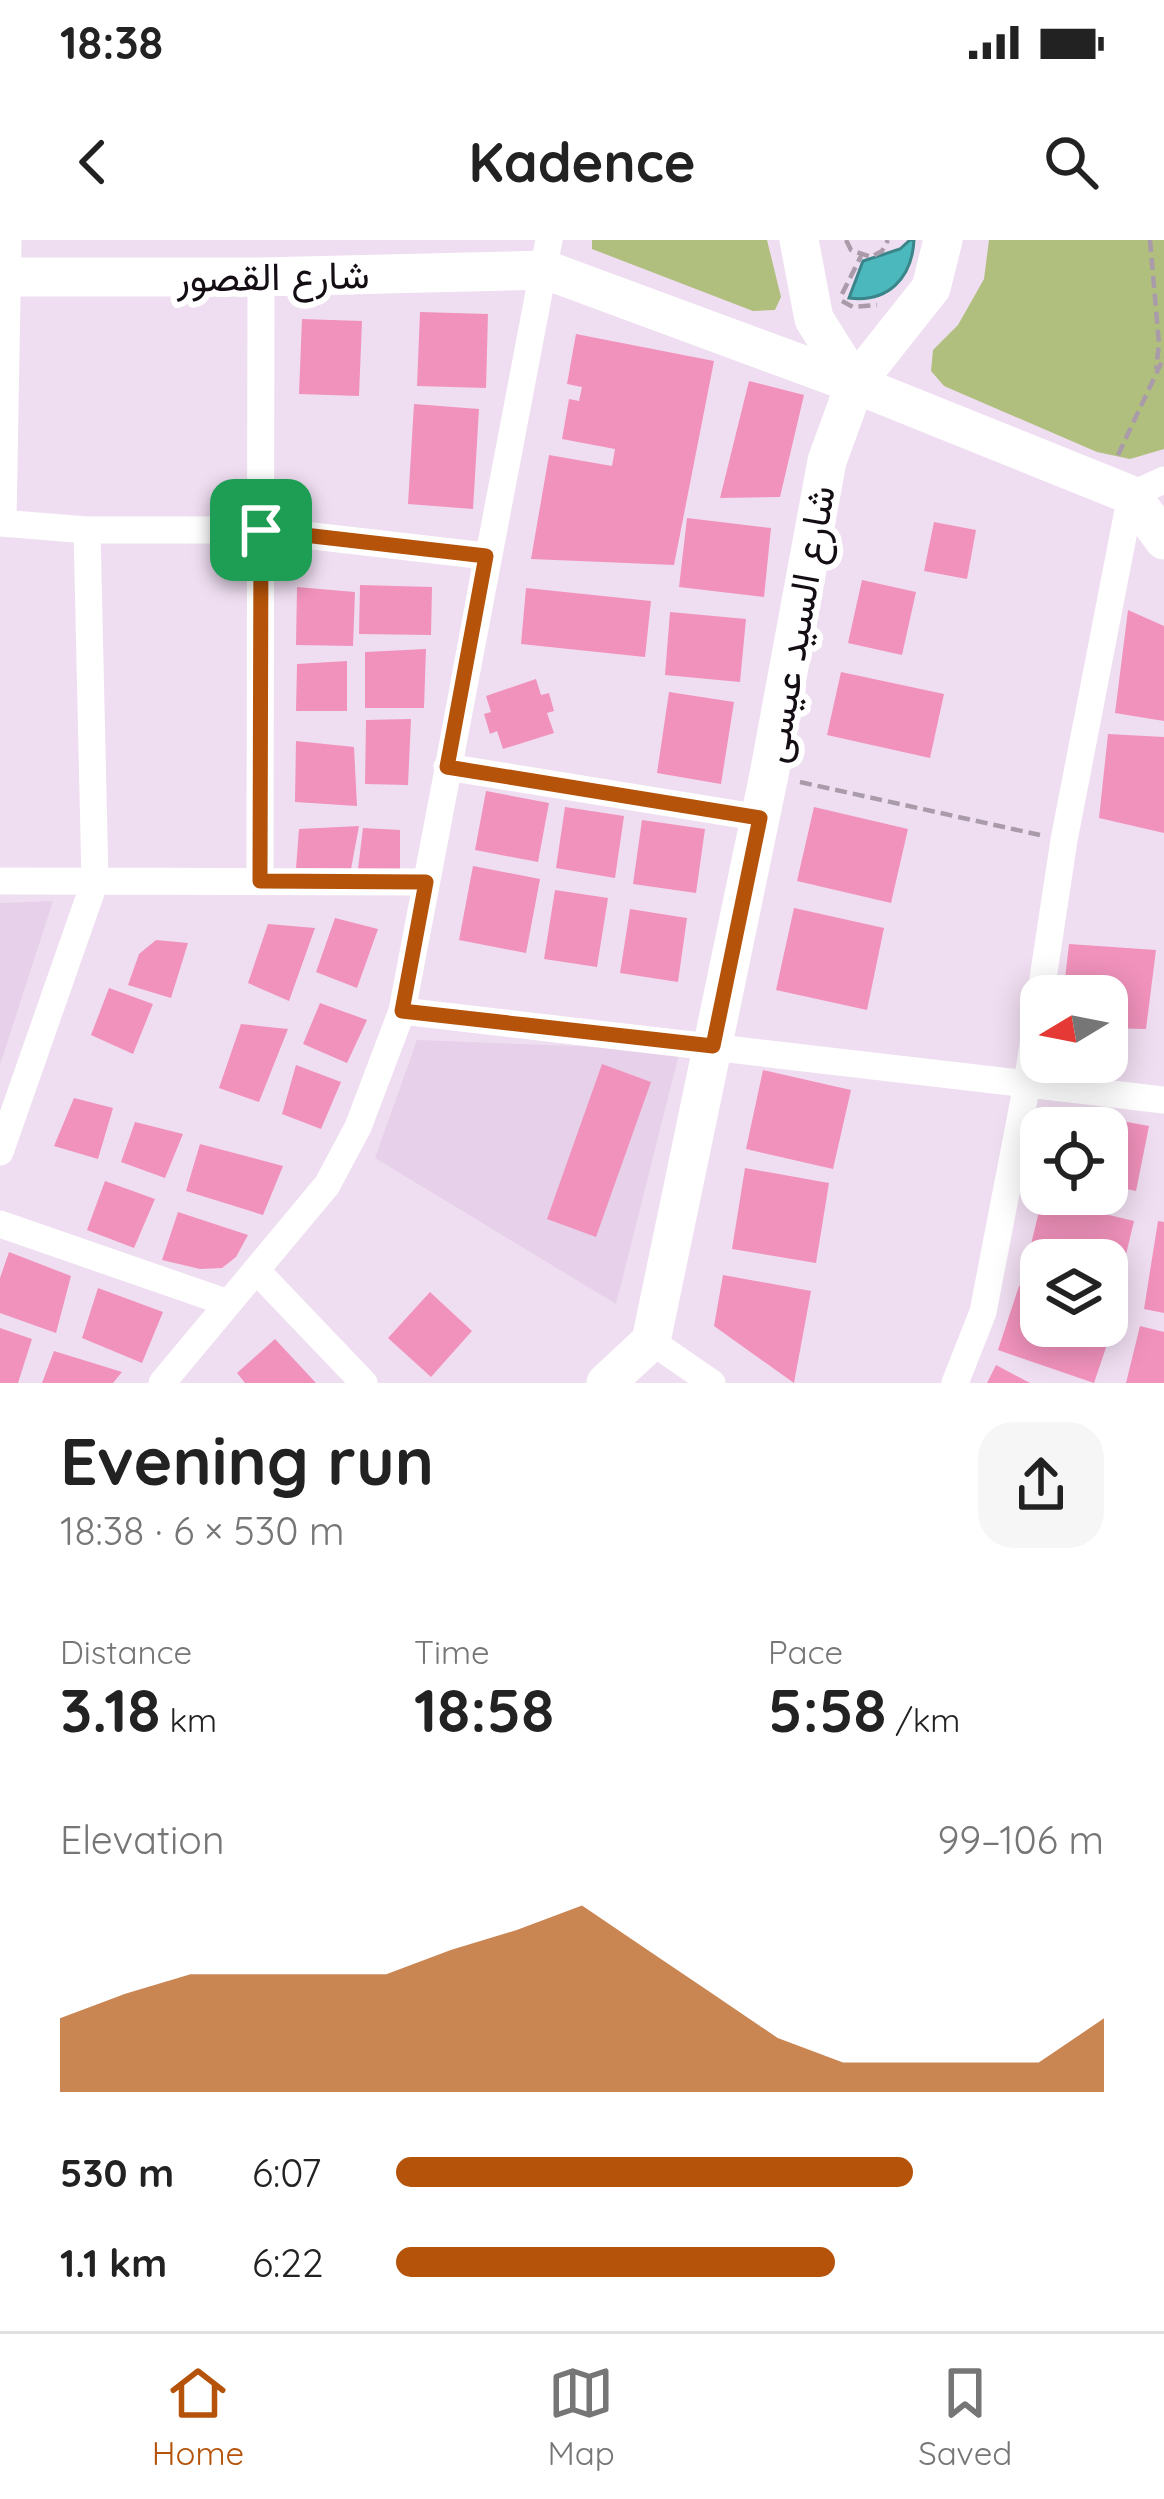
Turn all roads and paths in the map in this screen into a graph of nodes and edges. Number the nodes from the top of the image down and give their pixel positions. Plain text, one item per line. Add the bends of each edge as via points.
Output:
1 (799, 240) edge
2 (846, 240) edge
3 (888, 240) edge
4 (943, 240) edge
5 (1150, 240) edge
6 (547, 255) edge
7 (861, 256) junction
8 (6, 265) edge
9 (261, 277) junction
10 (832, 293) dead end
11 (840, 299) junction
12 (889, 299) dead end
13 (1164, 357) edge
14 (1156, 369) junction
15 (855, 384) junction
16 (1137, 478) edge
17 (2, 523) edge
18 (87, 530) junction
19 (261, 530) junction
20 (1164, 540) edge
21 (486, 556) junction
22 (447, 767) junction
23 (769, 775) junction
24 (760, 818) junction
25 (1064, 840) junction
26 (0, 881) edge
27 (95, 881) junction
28 (260, 881) junction
29 (426, 882) junction
30 (402, 1011) junction
31 (713, 1046) junction
32 (1027, 1084) junction
33 (1164, 1100) edge
34 (0, 1152) edge
35 (0, 1224) edge
36 (256, 1270) junction
37 (228, 1303) junction
38 (651, 1341) junction
39 (162, 1383) edge
40 (364, 1383) edge
41 (606, 1383) edge
42 (712, 1383) edge
43 (955, 1383) edge

1 - 15 street via 814,319
2 - 7 path
3 - 7 path via 882,251
4 - 15 street, شارع السيد عيسى via 931,288
5 - 14 path
6 - 9 street, شارع القصور
6 - 15 street
6 - 21 street
7 - 11 path
8 - 9 street, شارع القصور
8 - 17 street
9 - 19 street
10 - 11 path
11 - 12 path via 854,307
13 - 14 path
14 - 16 path
15 - 16 street
15 - 23 street, شارع السيد عيسى via 827,461
16 - 20 street
16 - 25 street
17 - 18 street
18 - 19 street
18 - 27 street
19 - 21 street
19 - 28 street
21 - 22 street
22 - 24 street
22 - 29 street
23 - 24 street, شارع السيد عيسى
23 - 25 path
24 - 31 street, شارع السيد عيسى
25 - 32 street
26 - 27 street
27 - 28 street
27 - 34 street
28 - 29 street
29 - 30 street
30 - 31 street
30 - 36 street via 327,1186
31 - 32 street
31 - 38 street, شارع السيد عيسى
32 - 33 street
32 - 43 street via 983,1312
35 - 37 street
36 - 37 street
36 - 40 street
37 - 39 street
38 - 41 street
38 - 42 street

